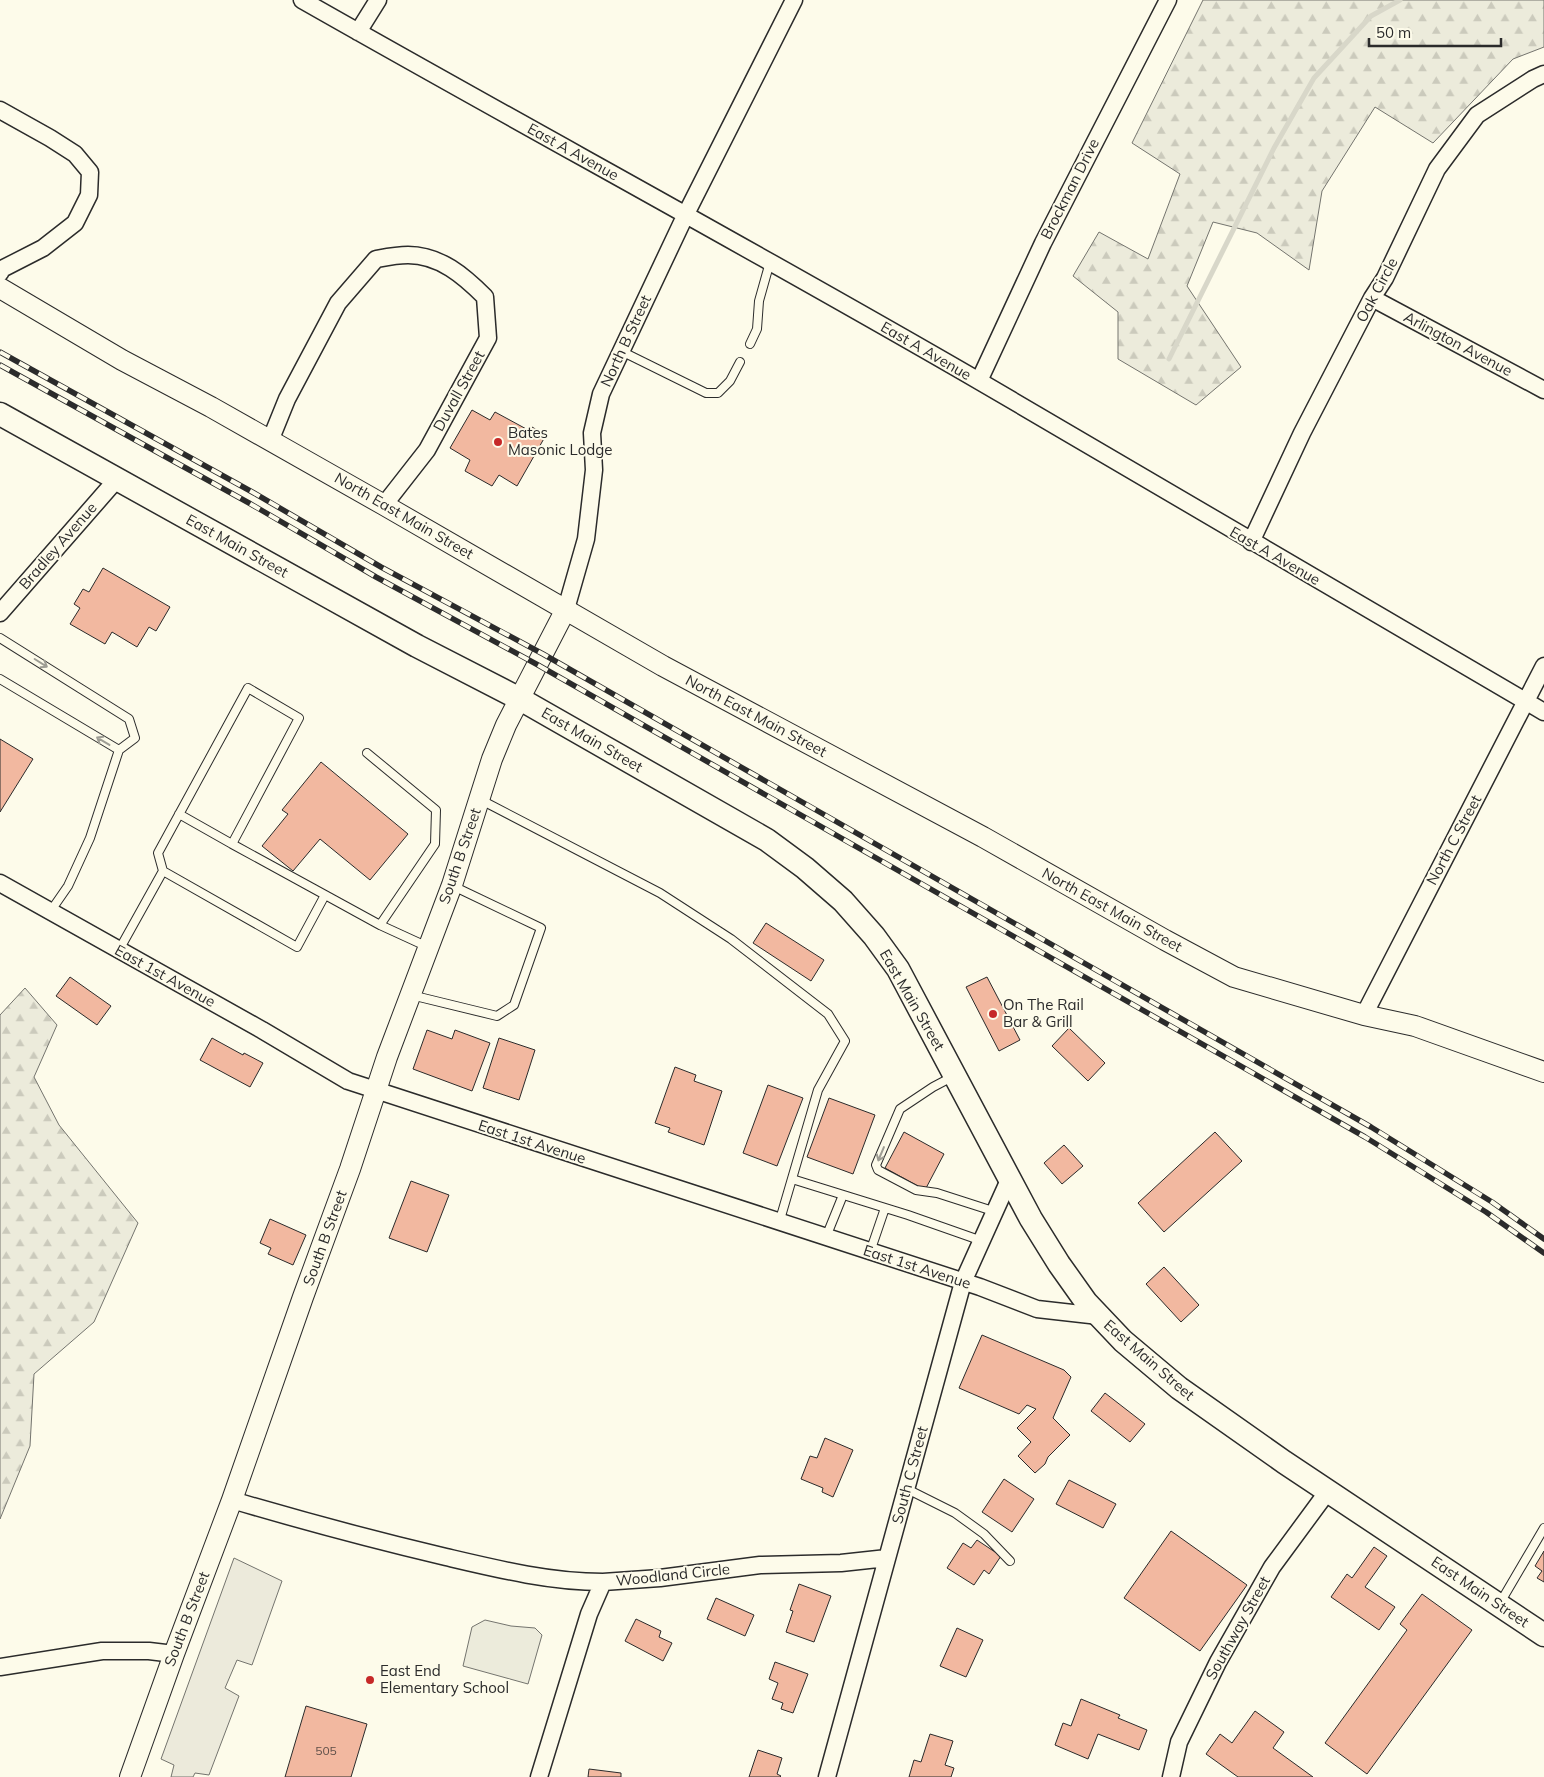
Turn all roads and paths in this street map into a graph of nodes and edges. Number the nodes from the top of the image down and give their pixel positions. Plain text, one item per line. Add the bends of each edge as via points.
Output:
1 (302, 0) edge
2 (378, 0) edge
3 (794, 0) edge
4 (1168, 0) edge
5 (358, 32) junction
6 (1544, 74) edge
7 (0, 110) edge
8 (686, 214) junction
9 (770, 262) junction
10 (0, 273) edge
11 (0, 288) edge
12 (1372, 298) junction
13 (750, 344) dead end
14 (621, 351) junction
15 (740, 362) dead end
16 (979, 381) junction
17 (1544, 390) edge
18 (0, 414) edge
19 (270, 441) junction
20 (117, 479) junction
21 (384, 505) junction
22 (1251, 542) junction
23 (566, 610) junction
24 (0, 613) edge
25 (0, 638) edge
26 (1544, 666) edge
27 (0, 679) edge
28 (520, 699) junction
29 (1526, 701) junction
30 (1544, 712) edge
31 (119, 750) junction
32 (367, 753) dead end
33 (479, 799) junction
34 (179, 814) junction
35 (232, 844) junction
36 (162, 871) junction
37 (0, 883) edge
38 (452, 885) junction
39 (325, 895) junction
40 (50, 912) junction
41 (380, 924) junction
42 (428, 947) junction
43 (119, 950) junction
44 (410, 995) junction
45 (1364, 1015) junction
46 (1544, 1072) edge
47 (955, 1075) junction
48 (376, 1091) junction
49 (792, 1179) junction
50 (1009, 1180) junction
51 (843, 1195) junction
52 (885, 1208) junction
53 (996, 1212) junction
54 (779, 1223) junction
55 (826, 1238) junction
56 (982, 1241) junction
57 (870, 1252) junction
58 (963, 1282) junction
59 (1099, 1316) junction
60 (906, 1489) junction
61 (1328, 1491) junction
62 (232, 1500) junction
63 (1544, 1528) edge
64 (887, 1558) junction
65 (1010, 1560) dead end
66 (603, 1582) junction
67 (1499, 1604) junction
68 (1544, 1635) edge
69 (174, 1654) junction
70 (0, 1667) edge
71 (130, 1777) edge
72 (539, 1777) edge
73 (827, 1777) edge
74 (1171, 1777) edge

1 - 5 street, East A Avenue
2 - 5 street
3 - 8 street, North B Street
4 - 16 street, Brockman Drive via 1043,243
5 - 8 street, East A Avenue
6 - 12 street, Oak Circle via 1477,115 1437,169 1385,278
7 - 10 street via 75,154 90,172 89,195 75,223 43,248
8 - 9 street, East A Avenue
8 - 14 street, North B Street
9 - 13 lane via 760,300 757,329
9 - 16 street, East A Avenue
11 - 19 street, North East Main Street
12 - 17 street, Arlington Avenue
12 - 22 street, Oak Circle via 1302,433
14 - 15 lane via 706,393 718,392 730,381
14 - 23 street, North B Street via 601,394 592,433 594,470 590,512 586,539
16 - 22 street, East A Avenue
18 - 20 main road, East Main Street
19 - 21 street, North East Main Street
19 - 21 street, Duvall Street via 287,399 338,303 376,258 409,255 437,260 464,277 485,297 488,338 427,450
20 - 24 street, Bradley Avenue
20 - 28 main road, East Main Street via 417,646
21 - 23 street, North East Main Street
22 - 29 street, East A Avenue
23 - 28 street, North B Street
23 - 45 street, North East Main Street via 1234,977
25 -> 31 lane via 129,719 135,738
26 - 29 street, North C Street
31 -> 27 lane
28 - 33 street, South B Street via 492,759
28 - 47 main road, East Main Street via 767,840 805,868 843,901 898,969
29 - 30 street, East A Avenue
29 - 45 street, North C Street
31 - 40 lane via 90,838 68,886
32 - 41 lane via 436,810 435,844
33 - 38 street, South B Street
33 - 49 lane via 660,893 731,939 828,1014 845,1041 818,1090
34 - 35 lane
34 - 35 lane via 248,688 299,718
34 - 36 lane via 158,853
35 - 39 lane
36 - 39 lane via 297,947
36 - 43 lane
37 - 40 street, East 1st Avenue
38 - 42 street, South B Street
38 - 44 lane via 541,928 514,1005 497,1016
39 - 41 lane
40 - 43 street, East 1st Avenue
41 - 42 lane
42 - 44 street, South B Street
43 - 48 street, East 1st Avenue via 348,1081
44 - 48 street, South B Street
45 - 46 street, North East Main Street via 1415,1026
47 - 50 main road, East Main Street
47 -> 53 lane via 900,1109 876,1165 878,1170 916,1190 937,1192
48 - 54 street, East 1st Avenue
48 - 62 street, South B Street
49 - 51 lane
49 - 54 lane
50 - 53 street, South C Street
50 - 59 main road, East Main Street via 1059,1264
51 - 52 lane
51 - 55 lane
52 - 56 lane
52 - 57 lane
53 - 56 street, South C Street
54 - 55 street, East 1st Avenue
55 - 57 street, East 1st Avenue
56 - 58 street, South C Street
57 - 58 street, East 1st Avenue
58 - 59 street, East 1st Avenue via 1037,1309
58 - 60 street, South C Street
59 - 61 main road, East Main Street via 1123,1341 1179,1388
60 - 64 street, South C Street
60 - 65 lane via 955,1513 984,1534
61 - 67 main road, East Main Street
61 - 74 street, Southway Street via 1272,1568 1218,1662 1178,1742
62 - 66 street via 491,1568 576,1582
62 - 69 street, South B Street
63 - 67 lane
64 - 66 street, Woodland Circle via 760,1565
64 - 73 street, South C Street
66 - 72 street, Woodland Circle via 589,1614
67 - 68 main road, East Main Street
69 - 70 street via 102,1651
69 - 71 street, South B Street

